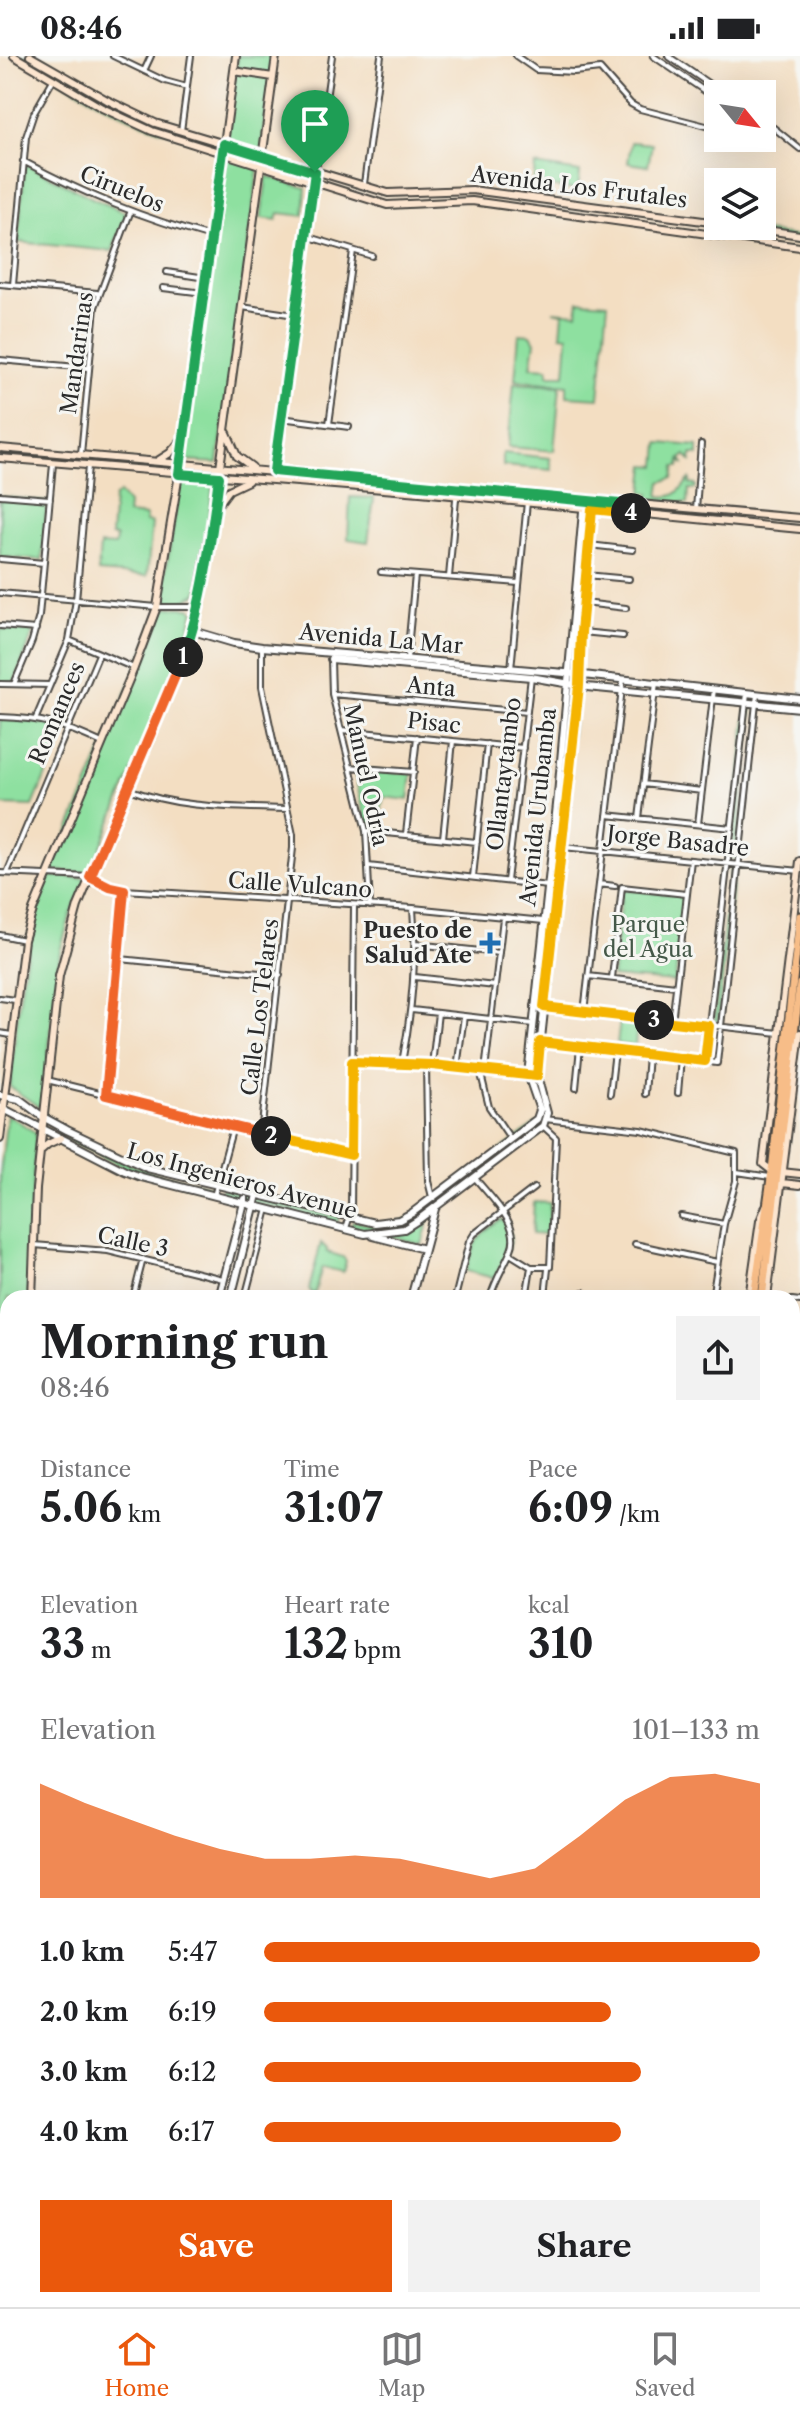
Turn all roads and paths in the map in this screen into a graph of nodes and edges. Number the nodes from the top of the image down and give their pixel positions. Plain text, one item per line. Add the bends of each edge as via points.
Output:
1 (15, 56) edge
2 (30, 56) edge
3 (113, 56) edge
4 (151, 56) edge
5 (191, 56) edge
6 (236, 56) edge
7 (276, 56) edge
8 (332, 56) edge
9 (381, 56) edge
10 (516, 56) edge
11 (653, 56) edge
12 (663, 58) edge
13 (144, 71) junction
14 (234, 71) junction
15 (273, 77) junction
16 (53, 80) junction
17 (704, 82) edge
18 (187, 87) junction
19 (704, 90) edge
20 (704, 125) edge
21 (776, 130) edge
22 (181, 132) junction
23 (180, 141) junction
24 (224, 144) junction
25 (800, 149) edge
26 (223, 154) junction
27 (263, 156) junction
28 (23, 161) junction
29 (262, 167) junction
30 (315, 172) junction
31 (314, 184) junction
32 (363, 187) junction
33 (130, 213) junction
34 (704, 221) edge
35 (776, 231) edge
36 (704, 232) edge
37 (800, 235) edge
38 (306, 236) junction
39 (211, 237) junction
40 (756, 240) edge
41 (800, 247) edge
42 (353, 251) junction
43 (372, 256) dead end
44 (167, 272) dead end
45 (206, 278) junction
46 (0, 284) edge
47 (13, 285) junction
48 (163, 288) dead end
49 (98, 293) junction
50 (204, 293) junction
51 (242, 307) junction
52 (295, 315) junction
53 (0, 360) edge
54 (88, 368) junction
55 (281, 418) junction
56 (226, 421) junction
57 (329, 424) junction
58 (349, 427) dead end
59 (184, 435) junction
60 (701, 444) dead end
61 (0, 448) edge
62 (81, 454) junction
63 (0, 458) edge
64 (147, 460) junction
65 (157, 461) junction
66 (53, 463) junction
67 (181, 463) junction
68 (88, 466) junction
69 (221, 466) junction
70 (137, 470) junction
71 (260, 470) junction
72 (274, 471) junction
73 (179, 474) junction
74 (219, 477) junction
75 (338, 477) junction
76 (258, 480) junction
77 (273, 481) junction
78 (337, 486) junction
79 (409, 487) junction
80 (457, 492) junction
81 (0, 495) edge
82 (50, 499) junction
83 (593, 500) junction
84 (527, 502) junction
85 (583, 504) junction
86 (641, 506) junction
87 (592, 509) junction
88 (695, 511) junction
89 (640, 514) junction
90 (213, 516) junction
91 (756, 516) junction
92 (798, 518) edge
93 (755, 525) junction
94 (797, 529) edge
95 (589, 545) junction
96 (633, 550) dead end
97 (0, 559) edge
98 (44, 563) junction
99 (381, 572) dead end
100 (415, 575) junction
101 (586, 575) junction
102 (449, 577) junction
103 (629, 579) dead end
104 (519, 583) junction
105 (0, 593) edge
106 (41, 596) junction
107 (76, 600) junction
108 (584, 603) junction
109 (157, 607) junction
110 (198, 607) junction
111 (626, 608) dead end
112 (0, 626) edge
113 (36, 629) junction
114 (193, 631) junction
115 (581, 632) junction
116 (623, 636) dead end
117 (69, 640) junction
118 (262, 647) junction
119 (99, 654) junction
120 (331, 656) junction
121 (407, 659) junction
122 (134, 668) junction
123 (511, 669) junction
124 (531, 674) junction
125 (568, 674) junction
126 (580, 676) junction
127 (623, 680) junction
128 (568, 683) junction
129 (656, 683) junction
130 (0, 684) edge
131 (14, 684) junction
132 (50, 685) junction
133 (579, 686) junction
134 (714, 689) junction
135 (622, 690) junction
136 (655, 693) junction
137 (747, 693) junction
138 (332, 694) junction
139 (757, 694) junction
140 (771, 696) junction
141 (713, 699) junction
142 (800, 699) edge
143 (746, 703) junction
144 (757, 704) junction
145 (771, 705) junction
146 (800, 708) edge
147 (527, 712) junction
148 (0, 717) edge
149 (36, 718) junction
150 (67, 726) junction
151 (341, 730) junction
152 (417, 737) junction
153 (453, 741) junction
154 (102, 743) junction
155 (487, 744) junction
156 (523, 748) junction
157 (350, 767) junction
158 (414, 772) junction
159 (643, 784) junction
160 (128, 789) junction
161 (702, 791) junction
162 (287, 809) junction
163 (607, 815) junction
164 (639, 818) junction
165 (698, 824) junction
166 (732, 828) junction
167 (366, 831) junction
168 (406, 835) junction
169 (443, 838) junction
170 (477, 842) junction
171 (553, 846) junction
172 (562, 847) junction
173 (603, 851) junction
174 (691, 860) junction
175 (800, 861) edge
176 (728, 863) junction
177 (738, 865) junction
178 (368, 866) junction
179 (800, 871) edge
180 (0, 873) edge
181 (7, 873) junction
182 (47, 874) junction
183 (90, 877) junction
184 (473, 877) junction
185 (507, 881) junction
186 (599, 884) junction
187 (548, 886) junction
188 (615, 886) dead end
189 (124, 890) junction
190 (686, 894) junction
191 (289, 900) junction
192 (354, 905) junction
193 (370, 906) junction
194 (413, 908) junction
195 (798, 913) edge
196 (503, 918) junction
197 (544, 921) junction
198 (554, 922) junction
199 (0, 935) edge
200 (24, 940) junction
201 (416, 944) junction
202 (499, 953) junction
203 (119, 959) junction
204 (795, 967) edge
205 (280, 975) junction
206 (588, 976) junction
207 (415, 977) junction
208 (612, 978) junction
209 (800, 984) edge
210 (495, 986) junction
211 (676, 986) junction
212 (0, 998) edge
213 (15, 1000) junction
214 (534, 1006) junction
215 (544, 1007) junction
216 (412, 1010) junction
217 (584, 1012) junction
218 (438, 1013) junction
219 (464, 1016) junction
220 (492, 1020) junction
221 (672, 1022) junction
222 (533, 1024) junction
223 (709, 1026) junction
224 (721, 1027) junction
225 (0, 1033) edge
226 (784, 1033) junction
227 (800, 1033) edge
228 (11, 1035) junction
229 (540, 1042) junction
230 (580, 1047) junction
231 (615, 1051) junction
232 (648, 1055) junction
233 (681, 1058) junction
234 (705, 1061) junction
235 (352, 1062) junction
236 (402, 1063) junction
237 (429, 1065) junction
238 (457, 1068) junction
239 (482, 1070) junction
240 (528, 1075) junction
241 (537, 1076) junction
242 (47, 1080) junction
243 (576, 1088) dead end
244 (678, 1093) dead end
245 (2, 1094) edge
246 (610, 1094) dead end
247 (645, 1094) dead end
248 (106, 1095) junction
249 (2, 1108) edge
250 (43, 1117) junction
251 (543, 1121) junction
252 (781, 1121) junction
253 (233, 1127) junction
254 (42, 1129) junction
255 (67, 1130) junction
256 (261, 1134) junction
257 (510, 1138) junction
258 (0, 1139) edge
259 (62, 1139) junction
260 (40, 1151) junction
261 (351, 1155) junction
262 (737, 1172) junction
263 (800, 1174) edge
264 (474, 1177) junction
265 (777, 1177) junction
266 (217, 1184) junction
267 (800, 1185) edge
268 (534, 1188) dead end
269 (247, 1192) junction
270 (257, 1195) junction
271 (214, 1196) junction
272 (432, 1197) junction
273 (244, 1203) junction
274 (255, 1206) junction
275 (435, 1208) junction
276 (268, 1209) junction
277 (502, 1213) junction
278 (681, 1216) dead end
279 (349, 1218) junction
280 (724, 1224) junction
281 (346, 1228) junction
282 (365, 1234) junction
283 (635, 1244) dead end
284 (34, 1245) junction
285 (424, 1249) junction
286 (510, 1254) junction
287 (143, 1259) junction
288 (717, 1262) junction
289 (531, 1267) junction
290 (549, 1269) junction
291 (224, 1279) junction
292 (32, 1290) edge
293 (135, 1290) edge
294 (221, 1290) edge
295 (233, 1290) edge
296 (247, 1290) edge
297 (413, 1290) edge
298 (457, 1290) edge
299 (493, 1290) edge
300 (527, 1290) edge
301 (546, 1290) edge
302 (713, 1290) edge
303 (761, 1290) edge
304 (761, 1290) edge

1 - 16 main road, Avenida Los Frutales
2 - 22 main road, Avenida Los Frutales via 107,100
3 - 13 street
4 - 13 street
5 - 18 street
6 - 14 main road
7 - 15 main road
8 - 30 street
9 - 32 street
10 - 20 street via 536,70 600,69 640,109
11 - 12 street
12 - 17 street
12 - 19 street
13 - 18 street
14 - 15 main road
14 - 24 main road
15 - 27 main road
16 - 23 main road, Avenida Los Frutales via 102,108
16 - 28 street via 30,123
18 - 22 street
21 - 25 street
22 - 23 street
22 - 24 main road, Avenida Los Frutales
23 - 26 main road, Avenida Los Frutales
24 - 26 main road
24 - 27 main road, Avenida Los Frutales
26 - 29 main road, Avenida Los Frutales
26 - 39 main road
27 - 29 main road
27 - 30 main road, Avenida Los Frutales
28 - 33 street, Ciruelos
28 - 47 street
29 - 31 main road, Avenida Los Frutales
29 - 51 main road
30 - 31 street
30 - 32 main road, Avenida Los Frutales
31 - 36 main road, Avenida Los Frutales via 387,205 472,201
31 - 38 street
32 - 34 main road, Avenida Los Frutales via 388,193 472,190
33 - 39 street, Ciruelos
33 - 49 street, Mandarinas
35 - 37 main road
38 - 42 street
38 - 52 street
39 - 45 main road
40 - 41 main road, Avenida Los Frutales
42 - 43 street
42 - 57 street
44 - 45 street
45 - 50 main road
46 - 47 street
47 - 49 street
48 - 50 street
49 - 54 street, Mandarinas
50 - 59 main road
51 - 52 street
51 - 56 main road
52 - 55 street
53 - 54 street
54 - 62 street, Mandarinas
55 - 57 street
55 - 72 street
56 - 69 main road
56 - 71 main road via 235,454
57 - 58 street
59 - 65 main road
59 - 67 main road
60 - 88 street
61 - 62 main road
62 - 64 main road
63 - 66 main road
64 - 65 main road
64 - 70 main road via 151,468
65 - 67 main road
66 - 68 main road
66 - 82 street
67 - 69 main road
67 - 73 main road
68 - 70 main road
68 - 107 street
69 - 71 main road
69 - 74 main road
70 - 73 main road
71 - 72 main road
72 - 75 main road
72 - 77 street
73 - 74 main road
73 - 109 main road
74 - 76 main road
74 - 90 main road
75 - 78 main road
75 - 79 main road
76 - 77 main road
76 - 90 main road via 229,490
77 - 78 main road
78 - 79 main road
79 - 80 main road
80 - 84 main road
80 - 85 main road
80 - 102 street
81 - 82 street
82 - 98 street
83 - 85 main road
83 - 86 main road
83 - 87 street, Avenida Urubamba
84 - 85 main road
84 - 104 street
85 - 87 main road
85 - 125 street, Avenida Urubamba
86 - 88 main road
86 - 89 main road
87 - 89 main road
87 - 95 street, Avenida Urubamba
88 - 91 main road
89 - 93 main road
90 - 110 main road
91 - 92 main road
91 - 93 main road
92 - 94 main road
93 - 94 main road
95 - 96 street
95 - 101 street, Avenida Urubamba
97 - 98 street
98 - 106 street
99 - 100 street
100 - 102 street
100 - 121 street
101 - 103 street
101 - 108 street, Avenida Urubamba
102 - 104 street
104 - 123 street
105 - 106 street
106 - 107 street
106 - 113 street
107 - 109 street
107 - 117 street
108 - 111 street
108 - 115 street, Avenida Urubamba
109 - 110 street
109 - 122 main road
110 - 114 main road
112 - 113 street
113 - 131 street
114 - 118 street, Avenida La Mar
114 - 160 main road
115 - 116 street
115 - 126 street, Avenida Urubamba
117 - 119 street
117 - 132 street
118 - 120 street, Avenida La Mar
118 - 162 street, Calle Los Telares via 262,687
119 - 122 street
119 - 150 street, Romances
120 - 121 street, Avenida La Mar
120 - 124 street, Avenida La Mar
120 - 138 street, Manuel Odría
121 - 123 street, Avenida La Mar
122 - 154 main road
123 - 124 street, Avenida La Mar
124 - 125 street, Avenida La Mar
124 - 128 street, Avenida La Mar
124 - 147 street, Ollantaytambo
125 - 126 street, Avenida La Mar
125 - 128 street, Avenida Urubamba
126 - 127 street, Avenida La Mar
126 - 133 street, Avenida Urubamba
127 - 129 street, Avenida La Mar
127 - 135 street
128 - 133 street, Avenida La Mar
128 - 171 street, Avenida Urubamba
129 - 134 street, Avenida La Mar
129 - 136 street
130 - 131 street
131 - 132 street
132 - 149 street
133 - 135 street, Avenida La Mar
133 - 172 street, Avenida Urubamba
134 - 137 street, Avenida La Mar
134 - 141 street
135 - 136 street, Avenida La Mar
135 - 163 street
136 - 141 street, Avenida La Mar
136 - 159 street
137 - 139 street, Avenida La Mar
137 - 143 street
138 - 147 street, Anta
138 - 151 street, Manuel Odría
139 - 140 street, Avenida La Mar
139 - 144 street
140 - 142 street, Avenida La Mar
140 - 145 street
141 - 143 street, Avenida La Mar
141 - 161 street
143 - 144 street, Avenida La Mar
143 - 166 street
144 - 145 street, Avenida La Mar
144 - 177 street
145 - 146 street, Avenida La Mar
147 - 156 street, Ollantaytambo
148 - 149 street
149 - 150 street
150 - 154 street
150 - 181 street, Romances
151 - 152 street, Pisac
151 - 157 street, Manuel Odría
152 - 153 street, Pisac
152 - 158 street
153 - 155 street, Pisac
153 - 169 street
154 - 182 main road
155 - 156 street, Pisac
155 - 170 street
156 - 185 street, Ollantaytambo
157 - 158 street
157 - 167 street, Manuel Odría
158 - 168 street
159 - 161 street
159 - 164 street
160 - 162 street via 185,805
160 - 183 main road
161 - 165 street
162 - 191 street, Calle Los Telares via 293,848
163 - 164 street
163 - 173 street
164 - 165 street
165 - 166 street
166 - 176 street
167 - 168 street
167 - 178 street, Manuel Odría
168 - 169 street
169 - 170 street
170 - 184 street
171 - 172 street, Jorge Basadre
171 - 187 street, Avenida Urubamba
172 - 173 street, Jorge Basadre
172 - 198 street, Avenida Urubamba
173 - 174 street, Jorge Basadre
173 - 186 street
174 - 176 street, Jorge Basadre
174 - 190 street
175 - 179 main road
176 - 177 street, Jorge Basadre
176 - 223 street
177 - 179 street, Jorge Basadre
177 - 224 street
178 - 184 street
178 - 193 street, Manuel Odría
179 - 195 main road
180 - 181 street, Calle Vulcano
181 - 182 street, Calle Vulcano
182 - 183 street, Calle Vulcano
182 - 200 main road
183 - 189 street, Calle Vulcano
183 - 242 main road via 61,964
184 - 185 street
185 - 187 street
186 - 188 street
186 - 206 street
187 - 197 street, Avenida Urubamba
189 - 191 street, Calle Vulcano
189 - 203 street
190 - 208 street via 622,887
190 - 211 street
191 - 192 street, Calle Vulcano
191 - 205 street, Calle Los Telares
192 - 193 street, Calle Vulcano
192 - 235 street
193 - 194 street, Calle Vulcano
194 - 196 street, Calle Vulcano
194 - 201 street
195 - 204 main road
195 - 204 main road
196 - 197 street, Calle Vulcano
196 - 202 street
197 - 198 street, Calle Vulcano
197 - 214 street, Avenida Urubamba
198 - 215 street, Avenida Urubamba
199 - 200 street
200 - 213 main road
201 - 202 street
201 - 207 street
202 - 210 street
203 - 205 street
203 - 248 street
204 - 226 main road
205 - 256 street, Calle Los Telares
206 - 208 street
206 - 217 street
207 - 210 street
207 - 216 street
208 - 211 street
209 - 252 main road
210 - 220 street
211 - 221 street
212 - 213 street
213 - 228 main road
214 - 215 street
214 - 222 street, Avenida Urubamba
215 - 217 street
215 - 229 street, Avenida Urubamba
216 - 218 street
216 - 236 street
217 - 221 street
218 - 219 street
218 - 237 street
219 - 220 street
219 - 238 street
220 - 222 street
220 - 239 street
221 - 223 street
222 - 240 street, Avenida Urubamba
223 - 224 street
223 - 234 street
224 - 226 street
224 - 234 street via 717,1063
225 - 228 street
226 - 252 main road
226 - 265 main road via 763,1164
227 - 265 main road
228 - 245 main road
229 - 230 street
229 - 241 street, Avenida Urubamba
230 - 231 street
230 - 243 street
231 - 232 street
231 - 246 street
232 - 233 street
232 - 247 street
233 - 234 street
233 - 244 street
235 - 236 street
235 - 261 street
236 - 237 street
237 - 238 street
237 - 272 street
238 - 239 street
239 - 240 street
239 - 257 street via 489,1107
240 - 241 street
240 - 251 street, Avenida Urubamba
241 - 251 street, Avenida Urubamba via 547,1113
242 - 248 street
242 - 250 main road
245 - 249 main road
245 - 250 street, Los Ingenieros Avenue
248 - 253 street
249 - 254 street, Los Ingenieros Avenue
249 - 258 main road
250 - 254 main road
250 - 255 street, Los Ingenieros Avenue
251 - 257 street, Los Ingenieros Avenue
251 - 262 street via 641,1130 733,1152
251 - 264 street, Los Ingenieros Avenue
251 - 290 street via 556,1138
252 - 265 main road
253 - 256 street
253 - 266 street
254 - 259 street, Los Ingenieros Avenue
254 - 260 main road
255 - 259 street
255 - 266 street, Los Ingenieros Avenue via 147,1168
256 - 261 street
257 - 272 street, Los Ingenieros Avenue
259 - 260 main road
259 - 271 street, Los Ingenieros Avenue via 125,1171
260 - 284 main road
261 - 279 street
262 - 265 street
262 - 280 street
263 - 265 main road
264 - 275 street, Los Ingenieros Avenue
264 - 277 street
265 - 267 main road
265 - 303 main road via 768,1203
265 - 304 main road
266 - 269 street, Los Ingenieros Avenue
266 - 271 street
268 - 277 street
269 - 270 street, Los Ingenieros Avenue
269 - 273 street
270 - 274 street
270 - 279 street, Los Ingenieros Avenue
271 - 273 street, Los Ingenieros Avenue
272 - 279 street, Los Ingenieros Avenue via 399,1220
273 - 274 street, Los Ingenieros Avenue
273 - 291 street
274 - 276 street, Los Ingenieros Avenue
274 - 295 street
275 - 282 street, Los Ingenieros Avenue via 404,1229
275 - 285 street
276 - 281 street, Los Ingenieros Avenue
276 - 296 street
277 - 286 street via 514,1231
277 - 298 street via 469,1242
278 - 280 street
279 - 281 street
280 - 288 street
281 - 282 street, Los Ingenieros Avenue
282 - 285 street
283 - 288 street
284 - 287 street, Calle 3 via 89,1248
284 - 292 main road
285 - 297 street
286 - 289 street
286 - 299 street
287 - 291 street, Calle 3
287 - 293 street
288 - 302 street
289 - 290 street
289 - 300 street
290 - 301 street
291 - 294 street

